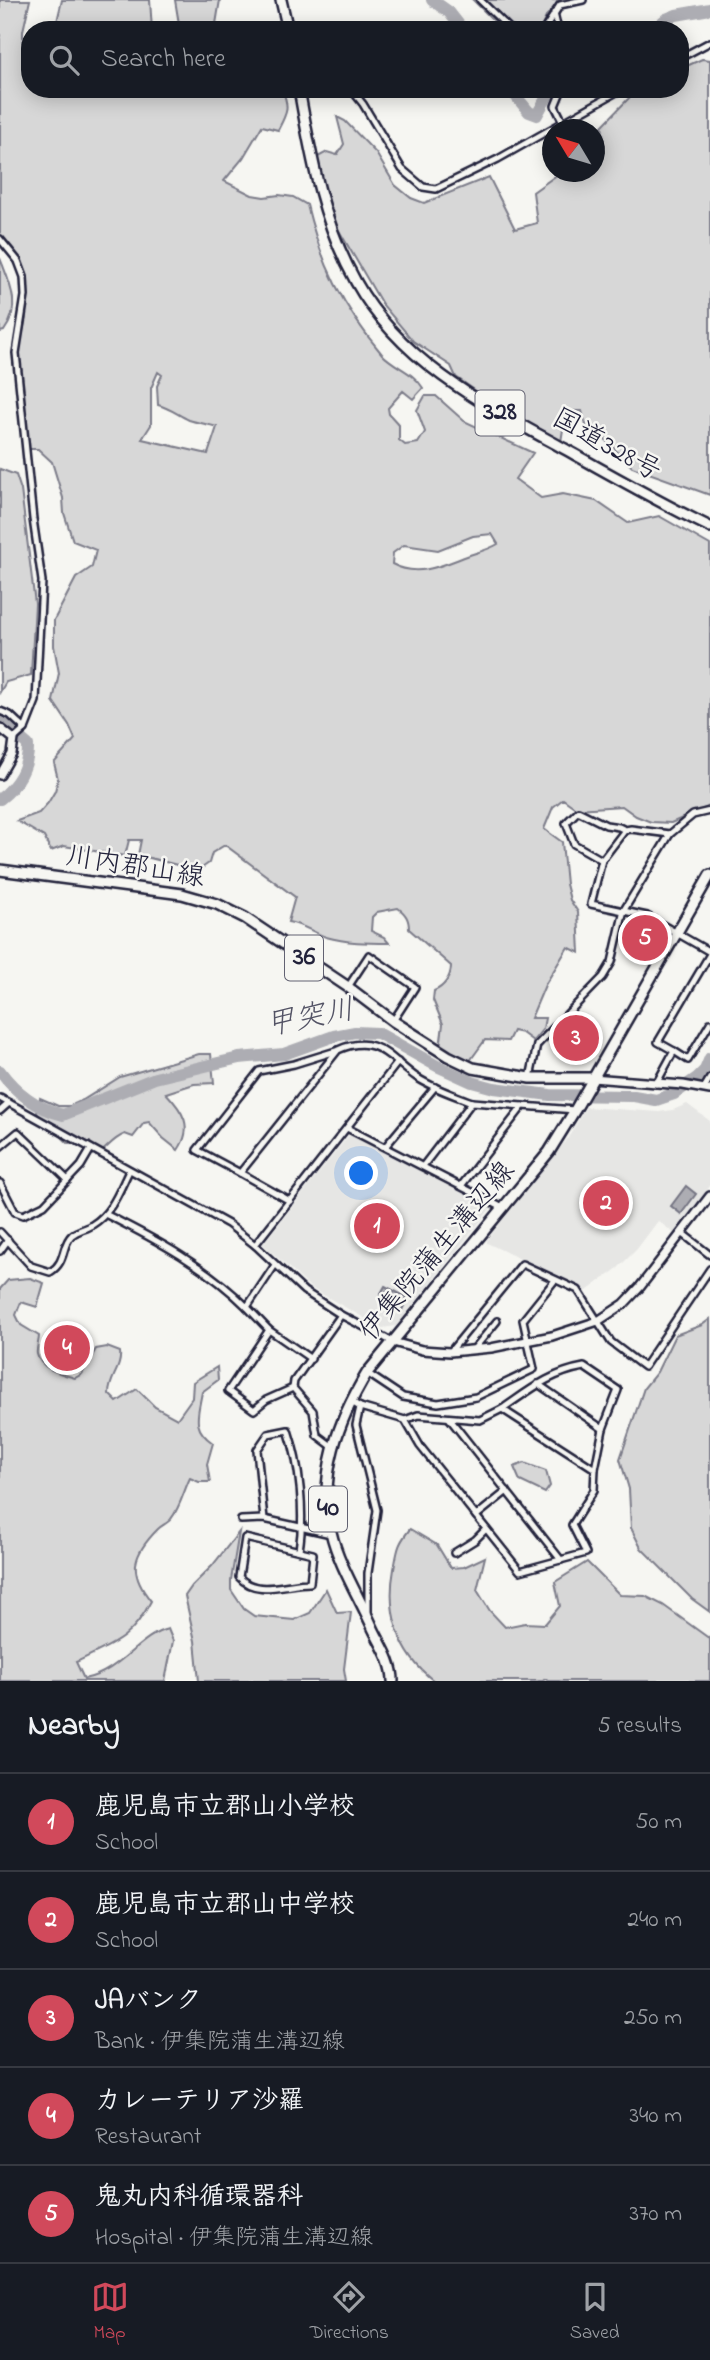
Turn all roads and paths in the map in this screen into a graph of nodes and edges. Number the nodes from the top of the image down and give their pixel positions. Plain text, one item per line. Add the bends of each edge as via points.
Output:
1 (281, 0) edge
2 (480, 0) edge
3 (583, 0) edge
4 (554, 13) junction
5 (286, 21) edge
6 (502, 21) edge
7 (549, 21) edge
8 (556, 21) edge
9 (710, 42) edge
10 (689, 53) edge
11 (301, 98) edge
12 (358, 98) edge
13 (558, 98) edge
14 (606, 98) edge
15 (562, 119) edge
16 (568, 119) edge
17 (542, 133) edge
18 (0, 239) edge
19 (710, 527) edge
20 (0, 711) edge
21 (0, 728) edge
22 (24, 730) junction
23 (14, 739) junction
24 (0, 775) edge
25 (710, 811) edge
26 (625, 830) junction
27 (670, 834) junction
28 (602, 860) junction
29 (0, 870) edge
30 (710, 875) edge
31 (624, 910) junction
32 (677, 933) junction
33 (710, 953) edge
34 (348, 987) junction
35 (393, 1021) junction
36 (710, 1023) edge
37 (338, 1049) junction
38 (674, 1051) junction
39 (398, 1062) junction
40 (530, 1078) junction
41 (592, 1078) junction
42 (710, 1078) edge
43 (656, 1084) junction
44 (435, 1087) junction
45 (707, 1089) edge
46 (0, 1098) edge
47 (472, 1102) junction
48 (9, 1103) junction
49 (523, 1106) junction
50 (576, 1109) junction
51 (0, 1111) edge
52 (347, 1128) junction
53 (385, 1146) junction
54 (0, 1147) edge
55 (91, 1149) junction
56 (424, 1166) junction
57 (130, 1171) junction
58 (240, 1173) junction
59 (68, 1180) junction
60 (0, 1183) edge
61 (461, 1186) junction
62 (710, 1196) edge
63 (290, 1201) junction
64 (504, 1208) junction
65 (107, 1214) junction
66 (0, 1232) edge
67 (682, 1233) junction
68 (8, 1240) junction
69 (255, 1244) junction
70 (0, 1251) edge
71 (710, 1255) edge
72 (275, 1265) junction
73 (710, 1269) edge
74 (555, 1280) junction
75 (247, 1307) junction
76 (341, 1315) junction
77 (496, 1321) dead end
78 (598, 1321) junction
79 (269, 1331) junction
80 (529, 1340) junction
81 (393, 1342) junction
82 (472, 1350) junction
83 (450, 1352) junction
84 (311, 1359) junction
85 (367, 1373) junction
86 (538, 1384) junction
87 (293, 1388) junction
88 (350, 1401) junction
89 (360, 1407) junction
90 (502, 1409) junction
91 (449, 1418) junction
92 (405, 1420) junction
93 (603, 1429) junction
94 (333, 1447) junction
95 (595, 1469) junction
96 (507, 1491) junction
97 (476, 1516) junction
98 (264, 1519) junction
99 (241, 1520) dead end
100 (303, 1529) junction
101 (486, 1529) junction
102 (331, 1534) junction
103 (299, 1550) junction
104 (454, 1553) dead end
105 (561, 1560) junction
106 (368, 1616) junction
107 (395, 1679) edge

1 - 5 main road
2 - 6 street
3 - 4 street via 560,5
4 - 7 street
4 - 8 street
9 - 10 street
11 - 19 main road, 国道328号 / 328 via 314,168 337,245 357,284 396,336 431,368 484,404
12 - 17 street via 402,169 428,188 453,182
13 - 15 street via 555,106
14 - 16 street
18 - 22 street via 18,261 23,277 25,296 16,353 42,581 36,701
20 - 22 street
21 - 23 street
22 - 23 street
23 - 24 street via 12,754
25 - 27 street via 693,815
26 - 27 street
26 - 28 street
26 - 28 street via 578,811 566,823 574,844
27 - 31 street
28 - 31 street via 591,904
29 - 34 main road, 川内郡山線 / 36 via 182,894 217,904
30 - 32 main road, 伊集院蒲生溝辺線 / 40
31 - 32 street via 647,916
31 - 40 street via 612,962 537,1045
32 - 33 street
32 - 41 main road, 伊集院蒲生溝辺線 / 40
33 - 38 street via 658,1042
34 - 35 main road, 川内郡山線 / 36
34 - 35 street via 369,955 415,987
35 - 40 main road, 川内郡山線 / 36 via 473,1068
36 - 38 street via 688,1060
37 - 39 street via 362,1042
37 - 58 street
37 - 58 street via 259,1071 197,1150
38 - 43 street
39 - 44 street
39 - 52 street
40 - 41 main road, 川内郡山線 / 36
41 - 43 street
41 - 50 main road, 伊集院蒲生溝辺線 / 40
42 - 45 street
43 - 45 street
44 - 47 street
44 - 53 street
46 - 48 street
47 - 49 street
47 - 56 street
48 - 51 street
48 - 55 street
49 - 50 street
49 - 61 street
50 - 64 main road, 伊集院蒲生溝辺線 / 40
52 - 53 street
52 - 63 street
53 - 56 street
54 - 59 street via 18,1132
55 - 57 street
55 - 59 street
56 - 61 street
57 - 65 street
57 - 69 street via 228,1224
58 - 63 street
59 - 60 street via 44,1205 23,1215 15,1212
61 - 64 street
62 - 67 street
63 - 69 street
64 - 81 main road, 伊集院蒲生溝辺線 / 40
65 - 68 street via 70,1237 58,1267 50,1272 31,1266
65 - 75 street via 165,1245 220,1282
66 - 68 street
67 - 71 street
67 - 78 street via 624,1304
68 - 70 street
69 - 72 street
72 - 75 street
72 - 76 street
73 - 78 street via 644,1367 611,1342
74 - 78 street via 578,1290
74 - 80 street via 523,1320
74 - 83 street via 522,1264
75 - 79 street
76 - 81 street
76 - 84 street
77 - 82 street
78 - 80 street
79 - 84 street
79 - 87 street via 228,1391 254,1410
80 - 82 street
80 - 85 street via 534,1369 476,1397 438,1403 403,1397
81 - 83 street
81 - 85 main road, 伊集院蒲生溝辺線 / 40
82 - 83 street
84 - 87 street
85 - 88 main road, 伊集院蒲生溝辺線 / 40
86 - 90 street
86 - 93 street
86 - 93 street via 562,1370 584,1367 618,1390
87 - 94 street via 313,1411 317,1435
88 - 89 street
88 - 94 main road, 伊集院蒲生溝辺線 / 40
89 - 92 street
89 - 106 street via 356,1425 377,1510 368,1573
90 - 91 street via 480,1420
90 - 95 street
91 - 92 street via 418,1415
91 - 96 street
92 - 97 street
93 - 95 street
94 - 102 main road, 伊集院蒲生溝辺線 / 40 via 327,1495
95 - 105 street via 594,1489 572,1525 586,1553
96 - 97 street
96 - 105 street
97 - 101 street
98 - 99 street
98 - 100 street
98 - 100 street via 257,1450 268,1434 288,1430
100 - 102 street
100 - 103 street
101 - 104 street
101 - 105 street via 520,1571
102 - 106 main road, 伊集院蒲生溝辺線 / 40
103 - 103 street via 244,1538 239,1577 263,1590 310,1583 313,1554
106 - 107 main road, 伊集院蒲生溝辺線 / 40

